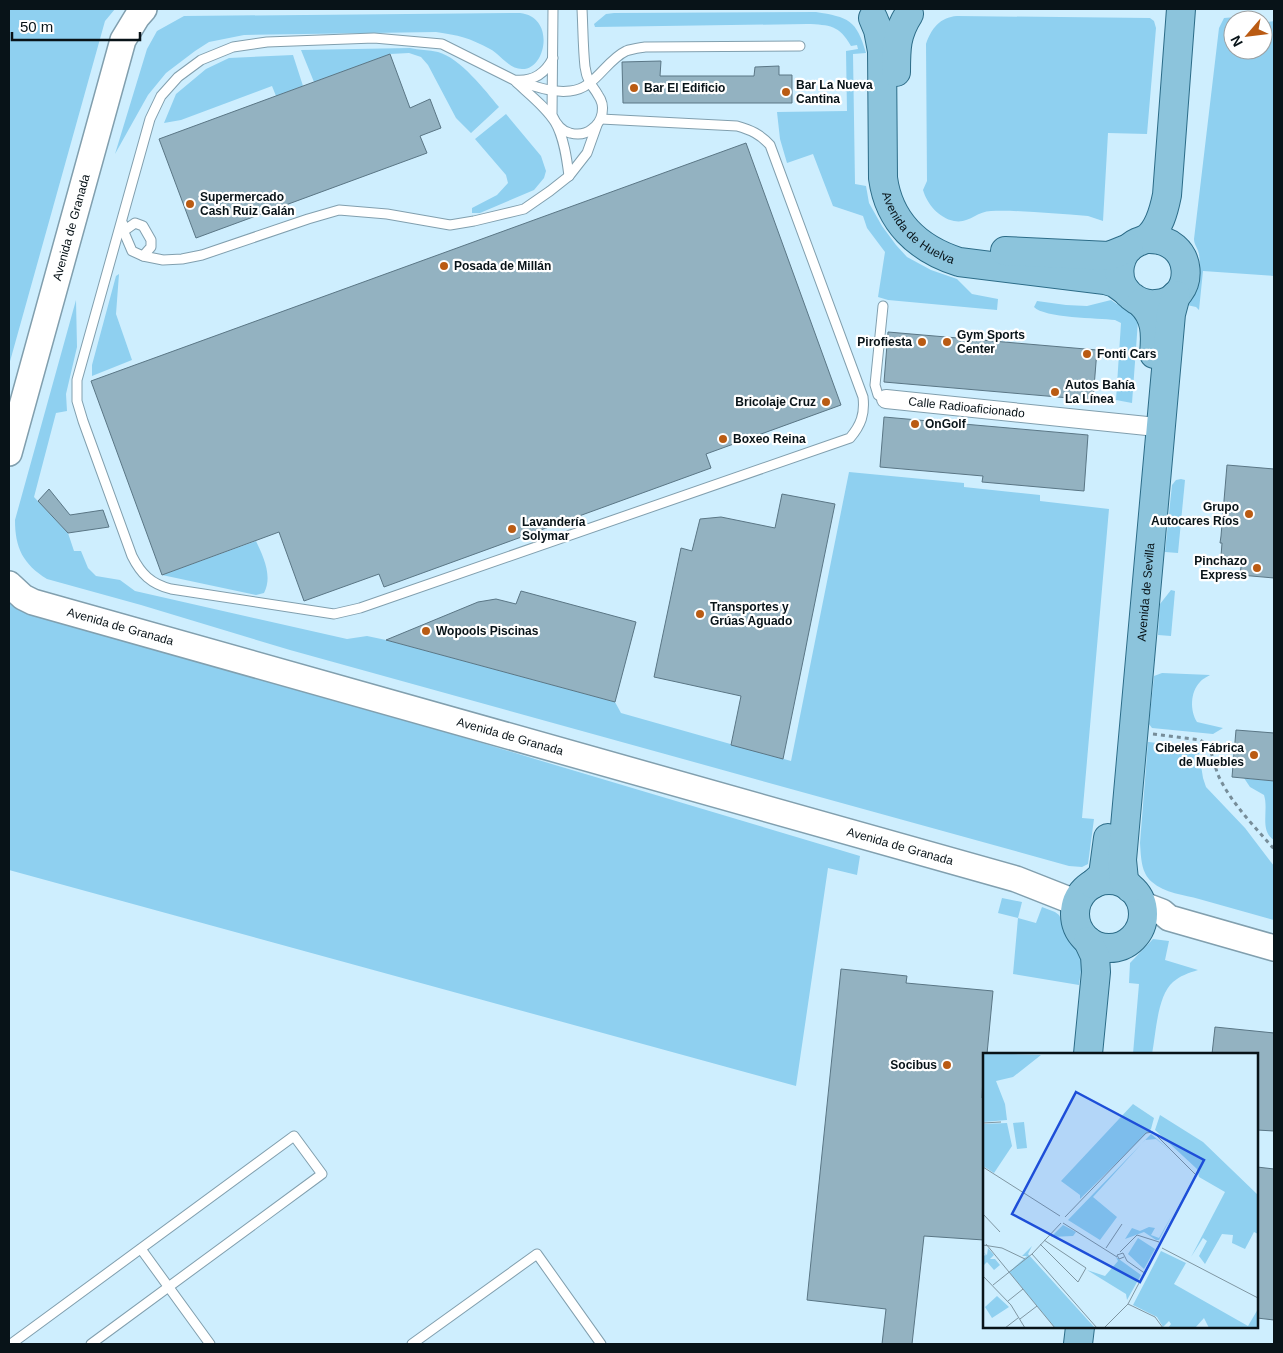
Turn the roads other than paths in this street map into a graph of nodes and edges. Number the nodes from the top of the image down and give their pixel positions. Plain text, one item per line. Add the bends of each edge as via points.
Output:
1 (144, 9) edge
2 (553, 9) edge
3 (582, 9) edge
4 (1181, 9) edge
5 (1198, 9) edge
6 (912, 11) edge
7 (868, 13) edge
8 (800, 46) dead end
9 (553, 58) junction
10 (514, 80) junction
11 (590, 83) junction
12 (552, 91) junction
13 (555, 122) junction
14 (599, 122) junction
15 (569, 176) junction
16 (120, 234) junction
17 (1137, 244) junction
18 (1179, 252) junction
19 (143, 256) junction
20 (1176, 295) junction
21 (1134, 297) junction
22 (883, 306) dead end
23 (886, 399) joint
24 (1147, 426) junction
25 (9, 452) edge
26 (9, 584) edge
27 (1085, 893) junction
28 (1137, 905) junction
29 (1088, 941) junction
30 (1120, 946) junction
31 (1274, 948) edge
32 (1088, 1053) edge
33 (1104, 1053) edge
34 (141, 1249) junction
35 (169, 1287) junction
36 (1064, 1328) edge
37 (1080, 1328) edge
38 (11, 1344) edge
39 (91, 1344) edge
40 (210, 1344) edge
41 (412, 1344) edge
42 (601, 1344) edge
43 (1063, 1344) edge
44 (1078, 1344) edge

1 - 25 street, Avenida de Granada via 122,40
2 - 9 lane
3 - 11 lane via 585,66
4 - 17 main road via 1167,195 1156,227
5 - 18 main road via 1178,224
6 - 7 main road via 892,21 882,21
6 - 17 main road, Avenida de Huelva via 901,27 896,51 896,174 903,200 918,223 941,240 967,249 1109,256
7 - 21 main road, Avenida de Huelva via 878,30 882,51 885,193 891,209 909,233 922,245 959,262 1105,280
8 - 11 lane via 644,47 626,51
9 - 10 lane via 542,74 524,81
9 - 12 lane
10 - 12 lane
10 - 13 lane
10 - 16 lane via 442,44 374,38 267,42 233,48 201,60 178,77 161,96 150,119
11 - 12 lane via 571,91
11 - 14 lane via 602,103
12 - 13 lane
13 - 14 lane via 567,133 575,134 583,134
13 - 15 lane
14 - 15 lane via 587,153
14 - 16 lane via 737,126 749,129 770,145 862,397 862,419 850,438 360,608 334,614 170,589 158,586 138,568 77,401 77,380
15 - 19 lane via 524,209 474,222 450,225 339,210 202,255 163,260
16 - 19 lane via 132,250
16 - 19 lane via 135,223 143,226 151,247
17 - 18 main road via 1155,239 1172,245
17 - 21 main road via 1123,256 1120,264 1122,283
18 - 20 main road via 1184,260 1185,279
20 - 21 main road via 1168,301 1150,305
20 - 28 main road, Avenida de Sevilla via 1171,314 1122,860 1124,880
21 - 24 main road, Avenida de Sevilla via 1148,309 1154,321
22 - 23 lane, Calle Radioaficionado via 875,385 878,395
23 - 24 street, Calle Radioaficionado
24 - 27 main road, Avenida de Sevilla via 1105,865 1103,875
26 - 27 street, Avenida de Granada via 32,602 1016,879 1042,879
27 - 28 main road via 1112,881 1121,883
27 - 29 main road via 1075,916 1077,926
28 - 30 main road via 1134,937
28 - 31 street via 1161,923 1169,918
29 - 30 main road via 1104,948
29 - 32 main road via 1095,956 1096,972
30 - 33 main road via 1112,963
34 - 35 lane
34 - 35 lane via 294,1136 322,1174
34 - 38 lane
35 - 39 lane
35 - 40 lane
36 - 43 main road
37 - 44 main road
41 - 42 lane via 537,1254

